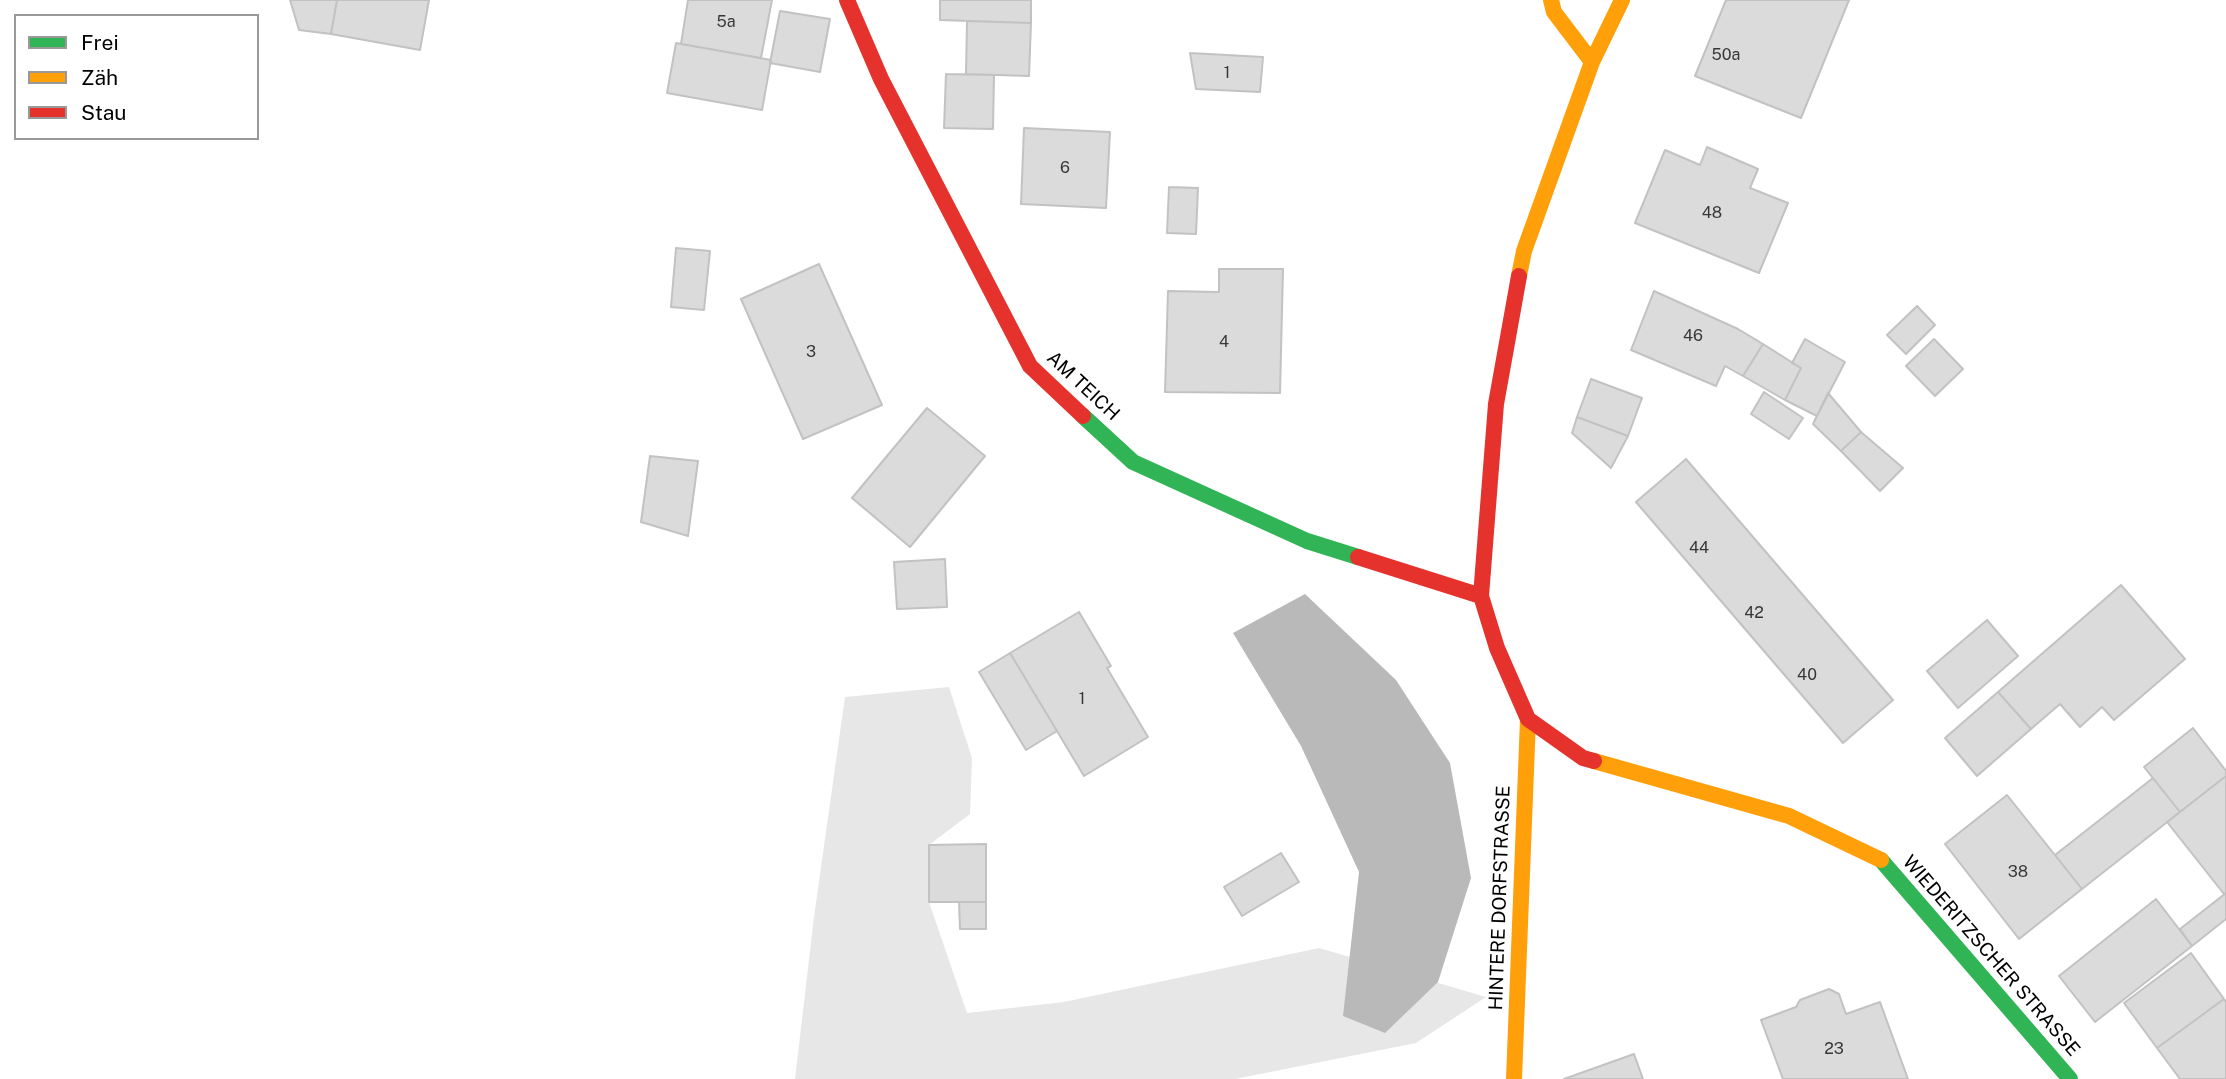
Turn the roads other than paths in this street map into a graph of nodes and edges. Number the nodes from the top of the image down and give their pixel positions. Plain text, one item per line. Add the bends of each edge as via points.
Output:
1 (847, 0) edge
2 (1551, 0) edge
3 (1622, 0) edge
4 (1592, 62) junction
5 (1481, 596) junction
6 (1528, 719) junction
7 (1514, 1079) edge
8 (2070, 1079) edge

1 - 5 street, AM TEICH via 881,79 1030,366 1133,462 1307,541
2 - 4 street via 1554,12
3 - 4 street
4 - 5 street via 1524,251 1496,404
5 - 6 street via 1497,648
6 - 7 street, HINTERE DORFSTRASSE
6 - 8 street, WIEDERITZSCHER STRASSE via 1583,758 1789,816 1881,860

